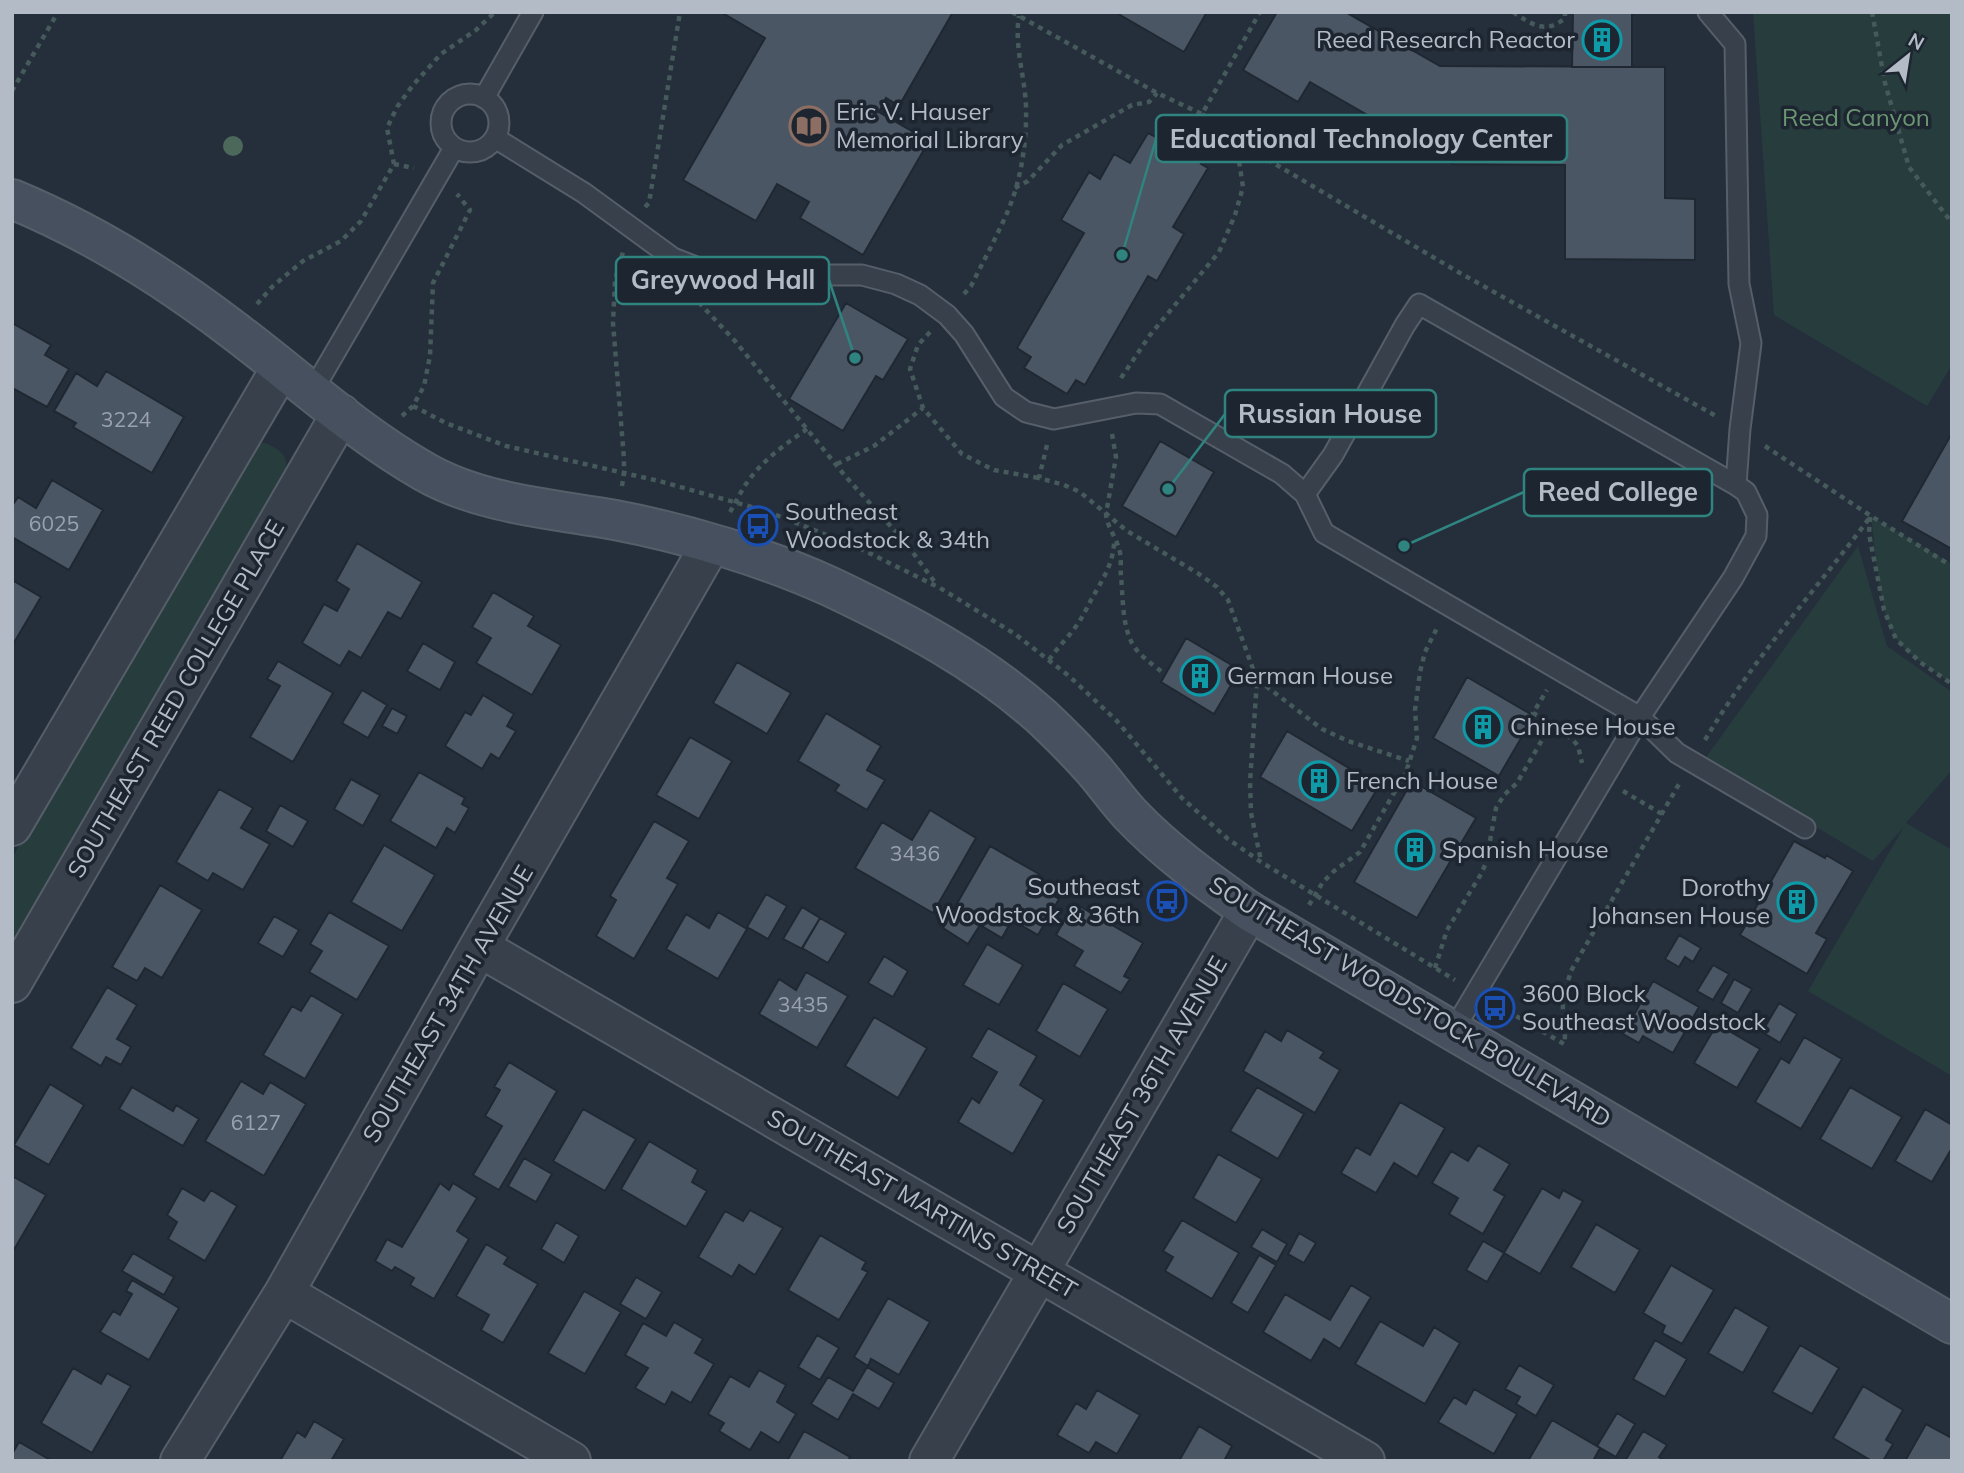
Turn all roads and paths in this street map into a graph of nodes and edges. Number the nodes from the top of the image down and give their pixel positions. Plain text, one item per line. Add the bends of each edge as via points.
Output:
1 (58, 12) edge
2 (495, 12) edge
3 (533, 12) edge
4 (680, 12) edge
5 (1012, 12) edge
6 (1260, 12) edge
7 (1513, 12) edge
8 (1565, 12) edge
9 (1708, 12) edge
10 (1872, 12) edge
11 (1018, 16) junction
12 (12, 91) edge
13 (1157, 93) junction
14 (484, 98) junction
15 (1202, 114) junction
16 (495, 138) junction
17 (1236, 141) junction
18 (454, 148) junction
19 (437, 179) junction
20 (1014, 189) junction
21 (12, 199) edge
22 (1952, 223) edge
23 (630, 227) junction
24 (651, 267) dead end
25 (617, 271) junction
26 (688, 291) dead end
27 (947, 315) junction
28 (235, 331) junction
29 (281, 368) junction
30 (326, 403) junction
31 (413, 406) dead end
32 (923, 408) junction
33 (1108, 409) junction
34 (1054, 419) junction
35 (807, 429) junction
36 (1740, 429) junction
37 (836, 464) junction
38 (1039, 478) junction
39 (1736, 485) junction
40 (1305, 494) junction
41 (737, 500) dead end
42 (1106, 514) junction
43 (1871, 516) junction
44 (612, 520) junction
45 (1114, 539) junction
46 (711, 544) junction
47 (1950, 565) dead end
48 (940, 588) dead end
49 (1450, 606) junction
50 (1559, 670) junction
51 (1162, 673) dead end
52 (1257, 680) junction
53 (1952, 684) edge
54 (1640, 717) junction
55 (1409, 761) junction
56 (1692, 762) junction
57 (12, 826) edge
58 (1805, 828) dead end
59 (1261, 862) junction
60 (1315, 895) junction
61 (1249, 911) junction
62 (1293, 936) junction
63 (479, 947) junction
64 (1435, 968) junction
65 (12, 983) edge
66 (1476, 992) junction
67 (1453, 1031) junction
68 (1038, 1272) junction
69 (284, 1293) junction
70 (1952, 1324) edge
71 (180, 1461) edge
72 (571, 1461) edge
73 (929, 1461) edge
74 (1365, 1461) edge

1 - 12 path
2 - 28 path via 441,54 397,107 387,128 394,164 361,221 341,241 303,261 273,286
3 - 14 lane
4 - 23 path via 649,203
5 - 11 path
6 - 15 path
7 - 8 path via 1547,27 1565,18
9 - 36 lane via 1735,44 1739,284 1751,342
10 - 22 path via 1885,83 1909,167
11 - 13 path
11 - 20 path via 1027,133
13 - 15 path
13 - 20 path via 1149,102 1132,105 1062,145 1028,181
14 - 16 lane via 498,116
14 - 18 lane via 461,96 444,109 442,134
15 - 17 path
16 - 18 lane via 475,152
16 - 23 lane via 584,192
17 - 33 path via 1243,187 1219,251 1150,335 1106,401
17 - 36 path
18 - 19 lane
19 - 30 lane
19 - 31 path via 458,194 470,211 433,284 430,356 424,386
20 - 27 path via 971,286
21 - 28 main road, SOUTHEAST WOODSTOCK BOULEVARD via 131,259
23 - 25 path
23 - 27 lane via 673,258 709,272 781,279 862,275 920,295
24 - 25 path
25 - 44 path via 612,323 624,474
26 - 35 path
27 - 32 path via 918,345 910,369
27 - 34 lane via 1004,397 1026,412
28 - 29 main road, SOUTHEAST WOODSTOCK BOULEVARD
29 - 30 main road, SOUTHEAST WOODSTOCK BOULEVARD
29 - 57 street
30 - 44 main road, SOUTHEAST WOODSTOCK BOULEVARD via 395,454 452,486
30 - 65 street, SOUTHEAST REED COLLEGE PLACE
32 - 37 path via 874,446
32 - 38 path via 962,454 994,470
33 - 34 lane
33 - 40 lane via 1160,404 1282,474
33 - 42 path via 1116,457
34 - 38 path
35 - 37 path
35 - 41 path via 760,467
36 - 39 lane
36 - 43 path
37 - 48 path
38 - 42 path via 1080,492
39 - 40 lane via 1419,304 1333,455
39 - 54 lane via 1746,492 1757,515 1756,536
40 - 49 lane via 1324,533
42 - 45 path
42 - 52 path via 1217,587 1228,600
43 - 47 path
43 - 53 path via 1869,534 1884,610 1896,639
43 - 56 path via 1757,661
44 - 46 main road, SOUTHEAST WOODSTOCK BOULEVARD
45 - 51 path via 1120,551 1132,643
45 - 59 path via 1101,584 1049,660 1116,720 1192,806
46 - 61 main road, SOUTHEAST WOODSTOCK BOULEVARD via 828,586 972,665 1066,739 1128,813 1179,860
46 - 63 street, SOUTHEAST 34TH AVENUE
49 - 50 lane
49 - 55 path via 1425,652 1415,710 1417,738
50 - 54 lane
50 - 64 path via 1533,713 1550,723 1517,783 1496,808 1486,863 1447,930
52 - 55 path via 1322,729
52 - 59 path via 1250,782
54 - 56 lane
54 - 66 lane
55 - 60 path via 1360,852 1323,882
56 - 58 lane
56 - 66 path via 1571,971 1563,1000 1564,1044
59 - 60 path
60 - 62 path
60 - 64 path
61 - 62 main road, SOUTHEAST WOODSTOCK BOULEVARD
61 - 68 street, SOUTHEAST 36TH AVENUE
62 - 67 main road, SOUTHEAST WOODSTOCK BOULEVARD
63 - 68 street, SOUTHEAST MARTINS STREET
63 - 69 street, SOUTHEAST 34TH AVENUE
64 - 66 path
66 - 67 lane
67 - 70 main road, SOUTHEAST WOODSTOCK BOULEVARD
68 - 73 street, SOUTHEAST 36TH AVENUE
68 - 74 street, SOUTHEAST MARTINS STREET
69 - 71 street, SOUTHEAST 34TH AVENUE
69 - 72 street

